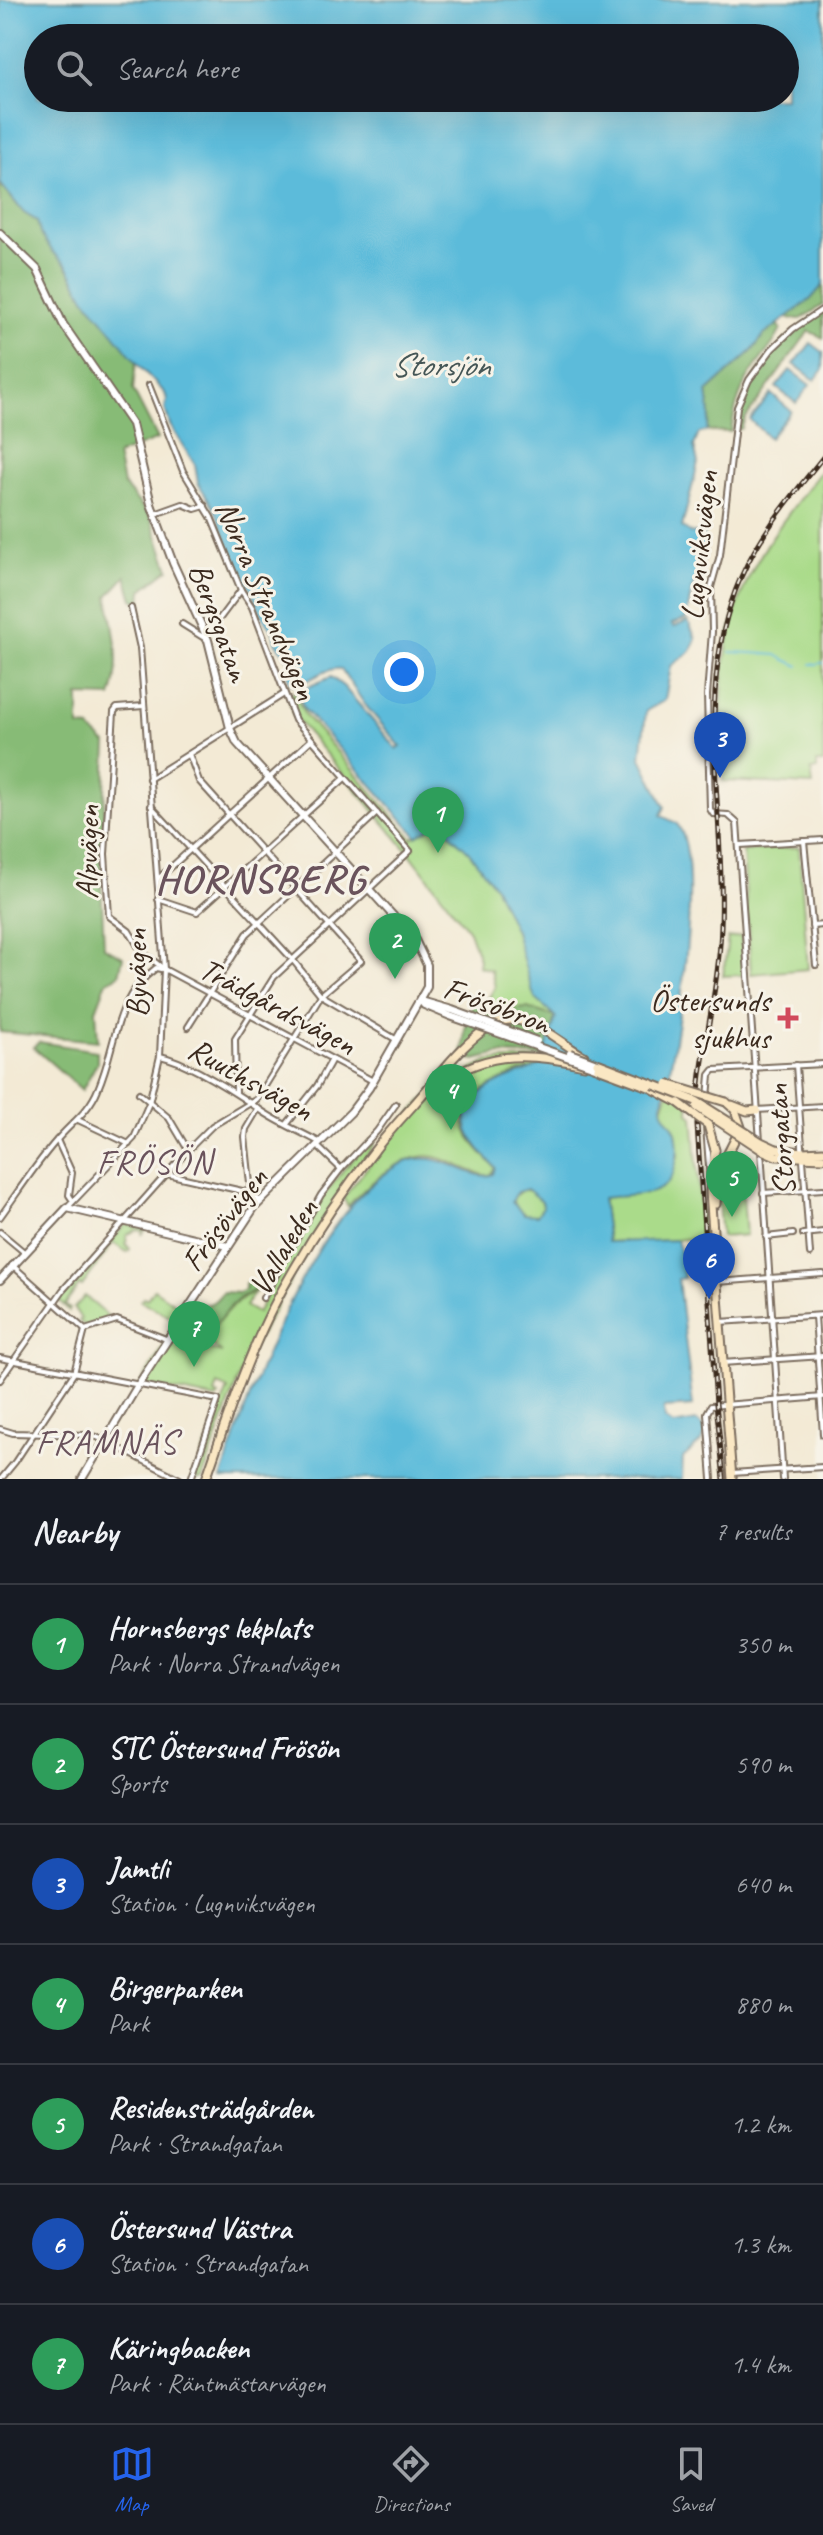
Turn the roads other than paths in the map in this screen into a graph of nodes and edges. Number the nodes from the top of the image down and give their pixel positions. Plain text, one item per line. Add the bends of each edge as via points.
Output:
1 (0, 233) edge
2 (823, 309) edge
3 (149, 385) dead end
4 (205, 506) junction
5 (155, 514) junction
6 (241, 590) junction
7 (131, 608) dead end
8 (182, 624) dead end
9 (211, 630) dead end
10 (208, 640) junction
11 (284, 694) junction
12 (144, 706) junction
13 (230, 728) junction
14 (311, 740) junction
15 (189, 754) junction
16 (345, 778) junction
17 (149, 779) junction
18 (268, 780) junction
19 (150, 804) junction
20 (377, 813) junction
21 (229, 815) junction
22 (301, 817) junction
23 (823, 840) edge
24 (804, 841) junction
25 (740, 845) junction
26 (191, 850) junction
27 (262, 853) junction
28 (334, 854) junction
29 (158, 879) junction
30 (224, 887) junction
31 (297, 888) junction
32 (368, 890) junction
33 (158, 899) junction
34 (258, 924) junction
35 (330, 925) junction
36 (823, 925) edge
37 (812, 926) junction
38 (292, 959) junction
39 (816, 965) dead end
40 (164, 969) junction
41 (427, 987) junction
42 (209, 994) junction
43 (321, 995) junction
44 (421, 1001) junction
45 (440, 1008) junction
46 (249, 1015) junction
47 (503, 1021) joint
48 (408, 1022) junction
49 (188, 1027) dead end
50 (295, 1040) junction
51 (397, 1040) junction
52 (160, 1056) junction
53 (515, 1056) joint
54 (332, 1060) junction
55 (823, 1064) edge
56 (597, 1065) junction
57 (796, 1065) junction
58 (754, 1068) junction
59 (630, 1074) junction
60 (373, 1081) junction
61 (656, 1085) junction
62 (139, 1093) dead end
63 (236, 1093) junction
64 (726, 1102) junction
65 (149, 1103) junction
66 (252, 1103) junction
67 (416, 1103) junction
68 (396, 1104) dead end
69 (823, 1106) edge
70 (800, 1108) junction
71 (258, 1109) junction
72 (757, 1110) junction
73 (78, 1120) junction
74 (287, 1124) junction
75 (741, 1124) junction
76 (57, 1140) junction
77 (129, 1144) junction
78 (319, 1144) junction
79 (188, 1150) junction
80 (823, 1151) edge
81 (776, 1152) junction
82 (803, 1155) junction
83 (823, 1158) edge
84 (341, 1169) junction
85 (167, 1174) junction
86 (711, 1183) junction
87 (823, 1189) edge
88 (805, 1190) junction
89 (251, 1193) junction
90 (763, 1193) junction
91 (73, 1201) junction
92 (260, 1201) junction
93 (67, 1208) junction
94 (0, 1217) edge
95 (124, 1221) junction
96 (0, 1232) edge
97 (823, 1232) edge
98 (793, 1234) dead end
99 (806, 1234) junction
100 (766, 1237) junction
101 (228, 1246) junction
102 (24, 1252) junction
103 (810, 1254) dead end
104 (12, 1265) junction
105 (823, 1274) edge
106 (769, 1278) junction
107 (0, 1280) edge
108 (717, 1282) junction
109 (263, 1298) dead end
110 (52, 1303) junction
111 (823, 1315) edge
112 (815, 1316) junction
113 (772, 1319) junction
114 (720, 1322) junction
115 (85, 1330) junction
116 (166, 1339) junction
117 (820, 1357) edge
118 (0, 1358) edge
119 (775, 1360) junction
120 (14, 1361) junction
121 (722, 1363) junction
122 (74, 1373) junction
123 (0, 1380) edge
124 (138, 1385) junction
125 (822, 1398) edge
126 (778, 1401) junction
127 (726, 1404) junction
128 (0, 1429) edge
129 (34, 1434) junction
130 (823, 1435) edge
131 (105, 1440) junction
132 (823, 1467) edge
133 (783, 1470) junction
134 (732, 1476) edge
135 (1, 1479) edge
136 (82, 1479) edge
137 (180, 1479) edge
138 (191, 1479) edge
139 (206, 1479) edge
140 (712, 1479) edge
141 (783, 1479) edge

1 - 5 street, Bergsgatan via 37,269 63,324 132,424
2 - 25 street, Lugnviksvägen via 772,349 737,407 710,599 707,695 710,809 737,823
3 - 4 street, Norra Strandvägen via 183,471
4 - 5 street via 183,504
4 - 6 street, Norra Strandvägen
5 - 10 street, Bergsgatan
6 - 9 street
6 - 11 street, Norra Strandvägen
7 - 12 street, Byvägen
8 - 10 street
10 - 13 street, Bergsgatan
11 - 13 street
11 - 14 street, Norra Strandvägen
12 - 17 street, Byvägen
12 - 40 street, Alpvägen via 114,712 105,854 107,912
13 - 15 street
13 - 18 street, Bergsgatan via 243,753
14 - 16 street, Norra Strandvägen
14 - 18 street
15 - 17 street
15 - 21 street via 199,781
16 - 20 street, Norra Strandvägen
16 - 22 street
17 - 19 street, Byvägen
18 - 21 street
18 - 22 street, Bergsgatan
19 - 26 street
19 - 29 street, Byvägen
20 - 28 street
20 - 32 street, Norra Strandvägen via 410,851
21 - 26 street
21 - 27 street
22 - 27 street
22 - 28 street, Bergsgatan
23 - 24 street
24 - 25 street
24 - 37 street
25 - 58 street
26 - 29 street
26 - 30 street
27 - 30 street
27 - 31 street
28 - 31 street
28 - 32 street, Bergsgatan
29 - 33 street, Byvägen
30 - 33 street via 197,912
30 - 34 street
31 - 34 street
31 - 35 street
32 - 35 street
32 - 41 street, Bergsgatan via 418,944 427,965
33 - 40 street, Byvägen
34 - 38 street
34 - 42 street
35 - 38 street
35 - 43 street via 361,961
36 - 37 street
37 - 39 street
38 - 43 street
38 - 46 street
40 - 42 street, Trädgårdsvägen
40 - 52 street, Byvägen
40 - 73 street via 150,973 124,1004 101,1082
41 - 44 street
41 - 45 street
42 - 46 street, Trädgårdsvägen
42 - 49 street
43 - 50 street
43 - 51 street
44 - 45 street, Frösöbron
44 - 48 street, Frösövägen
45 - 48 street via 422,1011
45 - 56 street, Frösöbron, bridge
46 - 50 street, Trädgårdsvägen
46 - 63 street via 235,1039
47 - 56 main road, Frösöbron, bridge via 524,1020
47 - 67 main road, Vallaleden via 468,1044
48 - 51 street, Frösövägen
50 - 54 street, Trädgårdsvägen
50 - 66 street
51 - 60 street, Frösövägen
52 - 63 street, Ruuthsvägen
52 - 65 street, Byvägen
53 - 56 main road, Frösöbron, bridge
53 - 67 main road, Vallaleden via 470,1065
54 - 60 street, Trädgårdsvägen
54 - 74 street
55 - 57 street
56 - 59 main road, Frösöbron, bridge
56 - 61 main road, Frösöbron, bridge
57 - 58 street
57 - 70 street, Storgatan
58 - 72 street
58 - 86 street via 712,1071 705,1131
59 - 61 main road, bridge
59 - 81 main road, Frösöbron, bridge via 696,1101
60 - 78 street, Frösövägen via 359,1104
61 - 64 main road, Frösöbron, bridge
61 - 81 main road, Frösöbron, bridge via 711,1114 762,1150
61 - 86 main road, bridge via 700,1117 711,1132
62 - 65 street
63 - 66 street, Ruuthsvägen
64 - 72 main road, Frösöbron
64 - 75 main road
65 - 77 street, Byvägen
65 - 79 street via 169,1118
66 - 71 street, Ruuthsvägen
66 - 79 street via 212,1126
67 - 139 main road, Vallaleden via 343,1192 291,1273 247,1363
68 - 84 street
69 - 70 street
70 - 72 street
70 - 82 street, Storgatan
71 - 74 street, Ruuthsvägen
71 - 89 street via 245,1137
72 - 75 main road
72 - 90 street
73 - 76 street
73 - 77 street
74 - 78 street, Ruuthsvägen
75 - 108 main road via 718,1173
76 - 91 street via 72,1173
76 - 94 street
77 - 91 street, Byvägen
78 - 84 street, Ruuthsvägen
78 - 92 street, Frösövägen
79 - 85 street
80 - 82 main road
81 - 82 main road
82 - 83 main road
82 - 88 street, Storgatan
84 - 109 street
85 - 89 street
85 - 95 street
86 - 108 main road
87 - 88 street
88 - 90 street
88 - 99 street, Storgatan
89 - 92 street
90 - 100 street
91 - 93 street, Byvägen
92 - 101 street, Frösövägen
93 - 95 street
93 - 102 street, Byvägen
95 - 101 street
95 - 110 street
96 - 102 street
97 - 99 street
98 - 100 street
99 - 103 street, Storgatan
100 - 106 street
101 - 116 street, Frösövägen
102 - 104 street, Byvägen
104 - 107 street, Byvägen
104 - 110 street
105 - 106 street
106 - 108 street
106 - 113 street
108 - 114 main road
110 - 115 street
110 - 120 street
111 - 112 street
112 - 113 street
112 - 117 street
113 - 114 street
113 - 119 street
114 - 121 main road
115 - 116 street via 117,1320
115 - 122 street
116 - 124 street, Frösövägen
117 - 119 street
117 - 125 street
118 - 120 street
119 - 121 street
119 - 126 street
120 - 122 street
120 - 123 street
121 - 127 main road
122 - 124 street
122 - 129 street
124 - 131 street, Frösövägen
124 - 138 street via 218,1400
125 - 126 street
125 - 130 street
126 - 127 street
126 - 133 street
127 - 134 main road
127 - 140 street via 708,1410
128 - 129 street
129 - 131 street
129 - 135 street
131 - 136 street, Frösövägen
131 - 137 street
132 - 133 street
133 - 134 street
133 - 141 street

